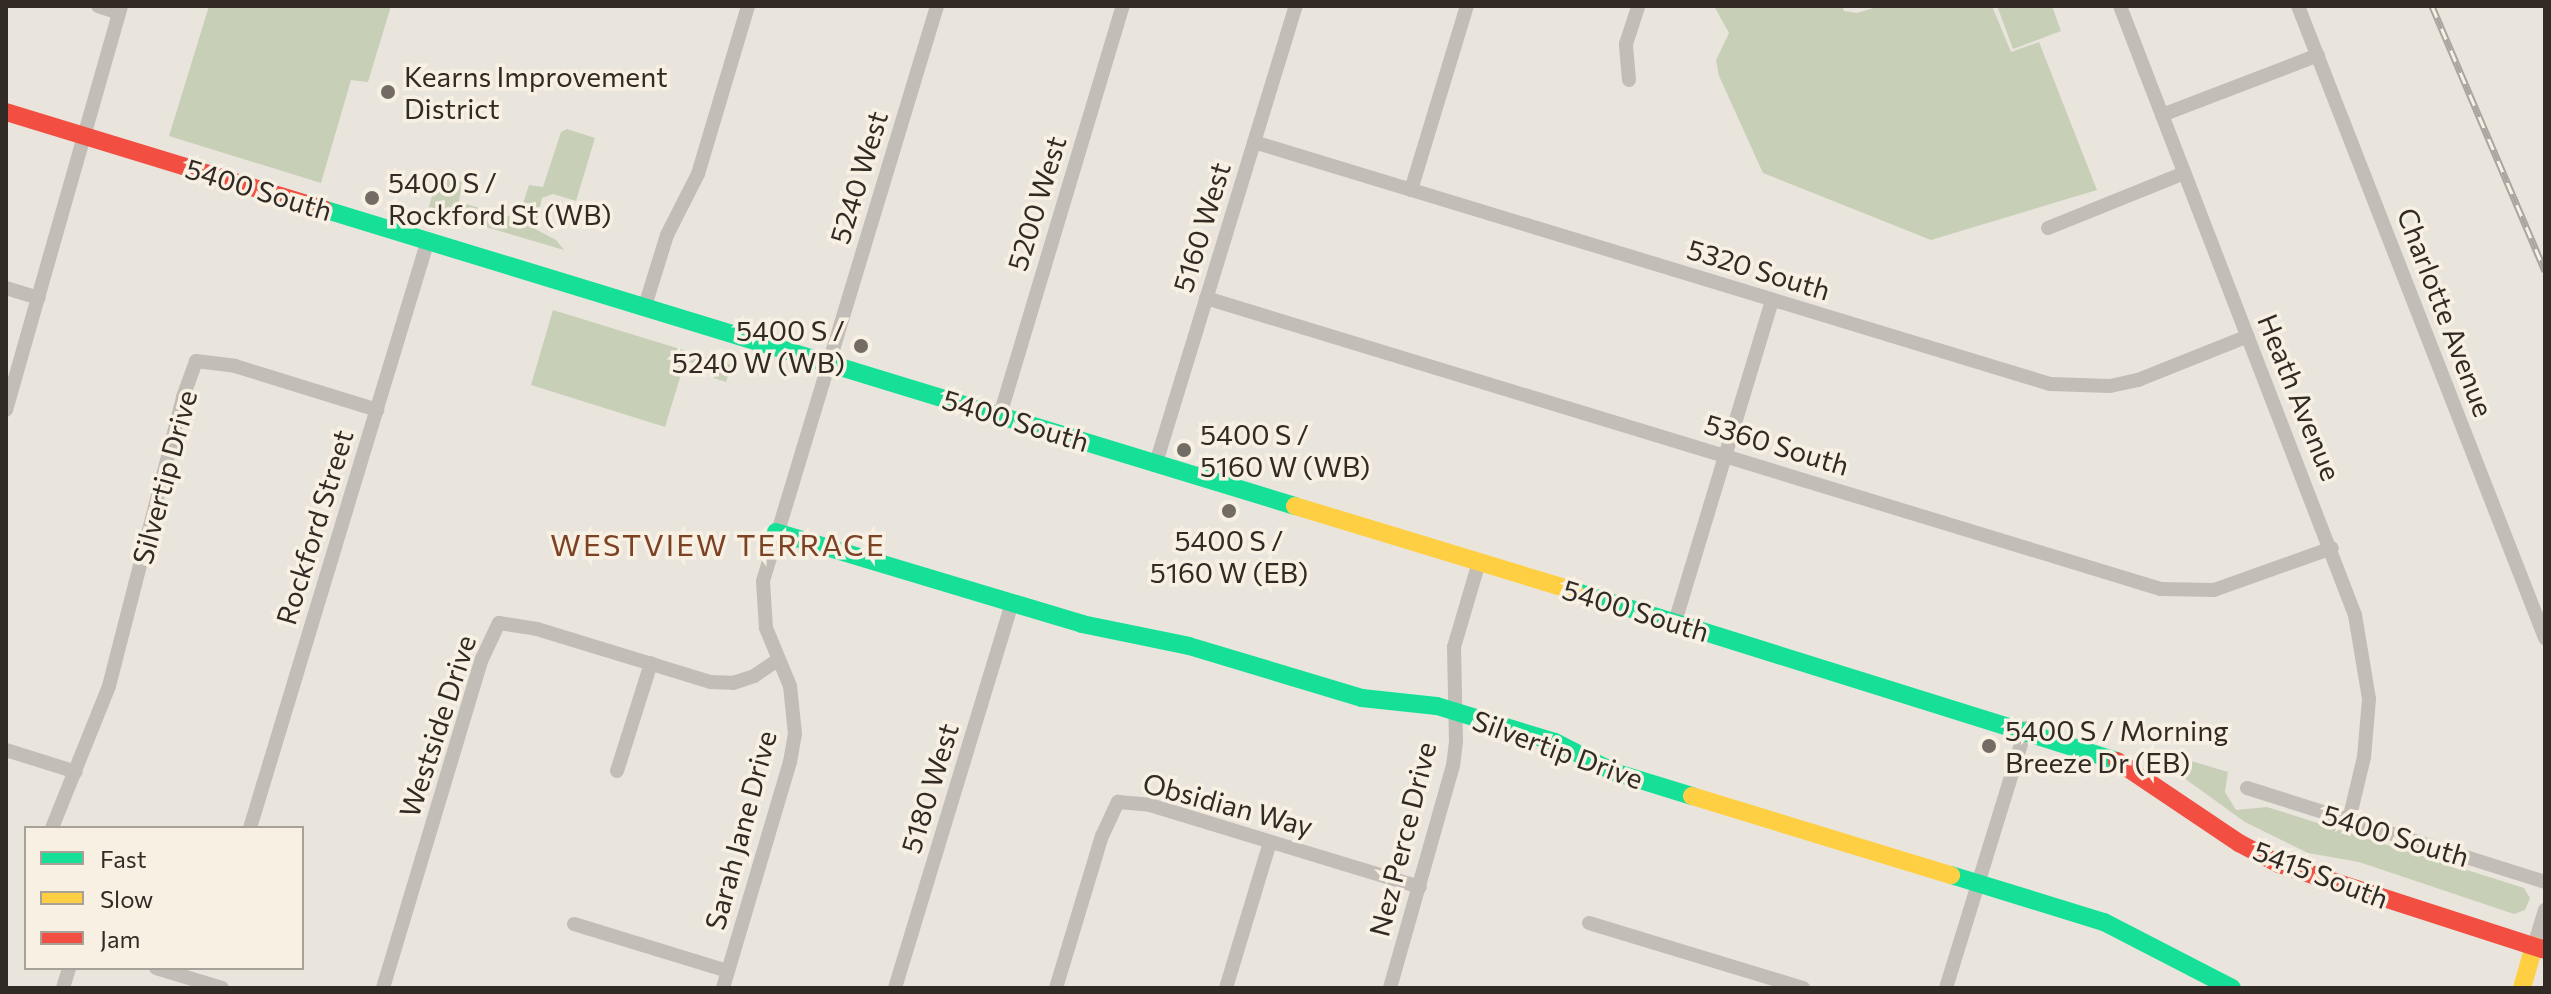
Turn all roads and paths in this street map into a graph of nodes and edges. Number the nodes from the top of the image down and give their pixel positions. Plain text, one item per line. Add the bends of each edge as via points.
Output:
1 (98, 6) edge
2 (748, 6) edge
3 (937, 6) edge
4 (1123, 6) edge
5 (1296, 6) edge
6 (1467, 6) edge
7 (1638, 6) edge
8 (2120, 6) edge
9 (2298, 6) edge
10 (120, 10) edge
11 (2318, 55) junction
12 (1629, 80) dead end
13 (6, 112) edge
14 (2162, 115) junction
15 (84, 135) junction
16 (1254, 142) junction
17 (2184, 173) junction
18 (1411, 190) junction
19 (2048, 228) dead end
20 (428, 240) junction
21 (6, 288) edge
22 (39, 298) junction
23 (1206, 298) junction
24 (1772, 300) junction
25 (645, 306) junction
26 (2248, 336) junction
27 (828, 363) junction
28 (6, 410) edge
29 (377, 410) junction
30 (1000, 415) junction
31 (1725, 456) junction
32 (1156, 463) junction
33 (776, 532) junction
34 (2332, 548) junction
35 (1479, 562) junction
36 (1012, 604) junction
37 (1675, 622) junction
38 (2545, 638) edge
39 (778, 660) junction
40 (651, 663) junction
41 (1456, 712) junction
42 (2026, 728) junction
43 (6, 750) edge
44 (617, 771) dead end
45 (76, 772) junction
46 (2247, 788) dead end
47 (2349, 820) junction
48 (53, 826) edge
49 (251, 826) edge
50 (1270, 842) junction
51 (2545, 882) edge
52 (1978, 883) junction
53 (1420, 887) junction
54 (2545, 910) edge
55 (1589, 923) dead end
56 (574, 924) dead end
57 (2539, 948) edge
58 (170, 970) edge
59 (728, 971) junction
60 (205, 975) edge
61 (222, 988) edge
62 (383, 988) edge
63 (723, 988) edge
64 (895, 988) edge
65 (1056, 988) edge
66 (1226, 988) edge
67 (1390, 988) edge
68 (1803, 988) edge
69 (1946, 988) edge
70 (2232, 988) edge
71 (2522, 988) edge

1 - 10 street
2 - 25 street via 698,174 667,235
3 - 27 street, 5240 West
4 - 30 street, 5200 West
5 - 16 street, 5160 West
6 - 18 street
7 - 12 street via 1626,44
8 - 14 street, Heath Avenue
9 - 11 street, Charlotte Avenue
10 - 15 street
11 - 14 street
11 - 38 street, Charlotte Avenue
13 - 15 main road, 5400 South
14 - 17 street, Heath Avenue
15 - 20 main road, 5400 South
15 - 22 street
16 - 18 street, 5320 South
16 - 23 street, 5160 West
17 - 19 street
17 - 26 street, Heath Avenue
18 - 24 street, 5320 South
20 - 25 main road, 5400 South
20 - 29 street, Rockford Street
21 - 22 street
22 - 28 street
23 - 31 street, 5360 South
23 - 32 street, 5160 West
24 - 26 street, 5320 South via 2071,387 2138,380
24 - 31 street
25 - 27 main road, 5400 South
26 - 34 street, Heath Avenue
27 - 30 main road, 5400 South
27 - 33 street, Sarah Jane Drive
29 - 45 street, Silvertip Drive via 235,366 196,361 119,652
29 - 49 street, Rockford Street
30 - 32 main road, 5400 South
31 - 34 street, 5360 South via 2161,589 2214,590
31 - 37 street
32 - 35 main road, 5400 South
33 - 36 main road, Silvertip Drive
33 - 39 street, Sarah Jane Drive via 763,581 763,604
34 - 47 street, Heath Avenue via 2355,615 2369,699 2364,757
35 - 37 main road, 5400 South
35 - 41 street, Nez Perce Drive via 1454,647
36 - 41 main road, Silvertip Drive via 1189,646 1362,698
36 - 64 street, 5180 West
37 - 42 main road, 5400 South
39 - 40 street, Westside Drive via 733,683 710,682
39 - 59 street, Sarah Jane Drive via 790,686 795,734
40 - 44 street
40 - 62 street, Westside Drive via 499,623 482,659
41 - 52 main road, Silvertip Drive via 1555,742 1614,772
41 - 53 street, Nez Perce Drive via 1453,766
42 - 52 street
42 - 57 main road, 5415 South via 2123,763 2239,843 2279,864
43 - 45 street
45 - 48 street
46 - 47 street, 5400 South
47 - 51 street, 5400 South
50 - 53 street, Obsidian Way
50 - 65 street, Obsidian Way via 1150,805 1118,802 1102,836
50 - 66 street
52 - 69 street
52 - 70 main road, Silvertip Drive via 2104,922
53 - 67 street, Nez Perce Drive
54 - 57 street
55 - 68 street
56 - 59 street
57 - 71 main road
58 - 60 street
59 - 63 street, Sarah Jane Drive
60 - 61 street

